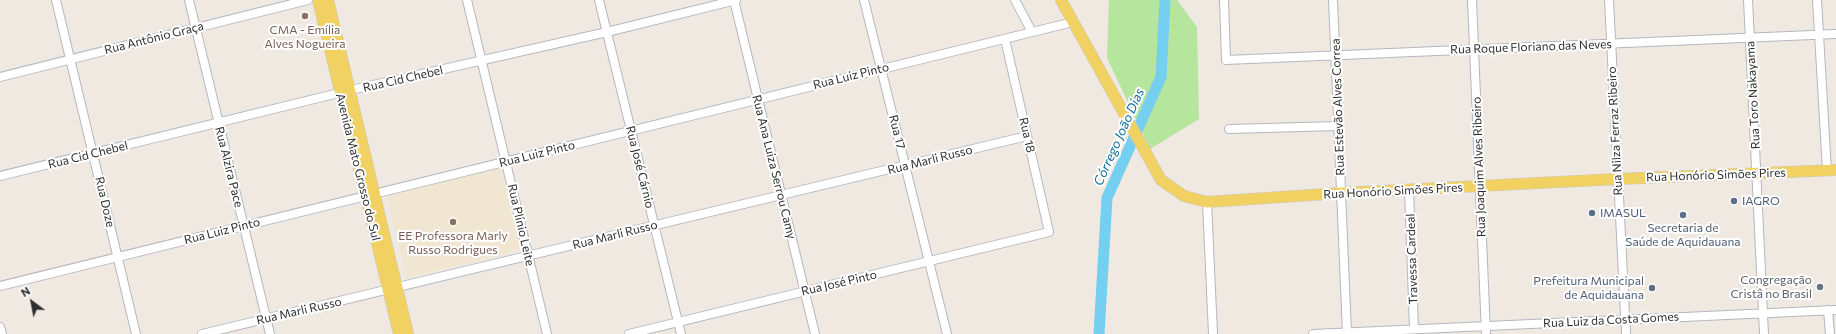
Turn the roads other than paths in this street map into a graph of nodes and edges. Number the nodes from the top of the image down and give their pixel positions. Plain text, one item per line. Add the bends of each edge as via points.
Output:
1 (56, 0) edge
2 (188, 0) edge
3 (308, 0) edge
4 (318, 0) edge
5 (328, 0) edge
6 (467, 0) edge
7 (599, 0) edge
8 (734, 0) edge
9 (864, 0) edge
10 (1015, 0) edge
11 (1061, 0) edge
12 (1224, 0) edge
13 (1334, 0) edge
14 (1472, 0) edge
15 (1609, 0) edge
16 (1748, 0) edge
17 (1817, 0) edge
18 (1073, 22) junction
19 (195, 28) junction
20 (607, 32) junction
21 (1032, 32) junction
22 (1819, 34) junction
23 (1836, 34) edge
24 (1750, 37) junction
25 (1005, 39) junction
26 (1611, 43) junction
27 (1474, 49) junction
28 (1336, 55) junction
29 (70, 59) junction
30 (482, 61) junction
31 (881, 69) junction
32 (0, 76) edge
33 (345, 92) junction
34 (758, 99) junction
35 (218, 123) junction
36 (1338, 126) junction
37 (1229, 129) dead end
38 (631, 131) junction
39 (1027, 136) junction
40 (93, 153) junction
41 (506, 161) junction
42 (905, 165) junction
43 (1831, 171) edge
44 (1757, 174) junction
45 (0, 176) edge
46 (1617, 179) junction
47 (1480, 186) junction
48 (1409, 190) junction
49 (1341, 193) junction
50 (370, 195) junction
51 (781, 195) junction
52 (1207, 202) junction
53 (243, 226) junction
54 (654, 226) junction
55 (1049, 232) joint
56 (529, 256) junction
57 (118, 257) junction
58 (929, 261) junction
59 (0, 286) edge
60 (392, 289) junction
61 (805, 291) junction
62 (1832, 310) edge
63 (1763, 312) junction
64 (266, 319) junction
65 (1625, 319) junction
66 (678, 321) junction
67 (0, 327) edge
68 (1414, 329) junction
69 (1486, 330) edge
70 (1347, 333) edge
71 (2, 334) edge
72 (136, 334) edge
73 (202, 334) edge
74 (270, 334) edge
75 (398, 334) edge
76 (408, 334) edge
77 (548, 334) edge
78 (629, 334) edge
79 (681, 334) edge
80 (815, 334) edge
81 (947, 334) edge
82 (1213, 334) edge
83 (1313, 334) edge
84 (1626, 334) edge
85 (1764, 334) edge
86 (1830, 334) edge

1 - 29 street, Rua Doze
2 - 19 street, Rua Alzira Pace
3 - 19 street, Rua Antônio Graça
4 - 33 main road, Avenida Mato Grosso do Sul
5 - 33 main road, Avenida Mato Grosso do Sul
6 - 30 street, Rua Plínio Leite
7 - 20 street, Rua José Cárnio
8 - 20 street, Rua Cid Chebel
8 - 34 street, Rua Ana Luiza Serrou Camy
9 - 31 street, Rua 17
10 - 21 street
11 - 18 main road, Rua Honório Simões Pires
12 - 28 street, Rua Roque Floriano das Neves via 1226,60
13 - 28 street, Rua Estevão Alves Correa
14 - 27 street, Rua Joaquim Alves Ribeiro
15 - 26 street, Rua Nilza Ferraz Ribeiro
16 - 24 street, Rua Toro Nakayama
17 - 22 street
18 - 21 street, Rua Luiz Pinto
18 - 52 main road, Rua Honório Simões Pires via 1160,180 1184,196
19 - 29 street, Rua Antônio Graça
19 - 35 street, Rua Alzira Pace
20 - 30 street, Rua Cid Chebel
20 - 38 street, Rua José Cárnio
21 - 25 street, Rua Luiz Pinto
22 - 23 street, Rua Roque Floriano das Neves
22 - 24 street, Rua Roque Floriano das Neves
22 - 43 street
24 - 26 street, Rua Roque Floriano das Neves
24 - 44 street, Rua Toro Nakayama
25 - 31 street, Rua Luiz Pinto
25 - 39 street, Rua 18
26 - 27 street, Rua Roque Floriano das Neves
26 - 46 street, Rua Nilza Ferraz Ribeiro
27 - 28 street, Rua Roque Floriano das Neves
27 - 47 street, Rua Joaquim Alves Ribeiro
28 - 36 street, Rua Estevão Alves Correa
29 - 32 street, Rua Antônio Graça
29 - 40 street, Rua Doze
30 - 33 street, Rua Cid Chebel
30 - 41 street, Rua Plínio Leite
31 - 34 street, Rua Luiz Pinto
31 - 42 street, Rua 17
33 - 35 street, Rua Cid Chebel
33 - 50 main road, Avenida Mato Grosso do Sul
34 - 38 street, Rua Luiz Pinto
34 - 51 street, Rua Ana Luiza Serrou Camy
35 - 40 street, Rua Cid Chebel
35 - 53 street, Rua Alzira Pace
36 - 37 street
36 - 49 street, Rua Estevão Alves Correa
38 - 41 street, Rua Luiz Pinto
38 - 54 street, Rua José Cárnio
39 - 42 street, Rua Marli Russo
39 - 55 street, Rua 18
40 - 45 street, Rua Cid Chebel
40 - 57 street, Rua Doze
41 - 50 street, Rua Luiz Pinto
41 - 56 street, Rua Plínio Leite
42 - 51 street, Rua Marli Russo
42 - 58 street, Rua 17
43 - 44 main road, Rua Honório Simões Pires
44 - 46 main road, Rua Honório Simões Pires
44 - 63 street, Rua Toro Nakayama
46 - 47 main road, Rua Honório Simões Pires
46 - 65 street, Rua Nilza Ferraz Ribeiro
47 - 48 main road, Rua Honório Simões Pires
47 - 69 street, Rua Joaquim Alves Ribeiro
48 - 49 main road, Rua Honório Simões Pires
48 - 68 street, Travessa Cardeal
49 - 52 main road, Rua Honório Simões Pires
49 - 70 street, Rua Estevão Alves Correa
50 - 53 street, Rua Luiz Pinto
50 - 60 main road, Avenida Mato Grosso do Sul
51 - 54 street, Rua Marli Russo
51 - 61 street, Rua Ana Luiza Serrou Camy
52 - 82 street
53 - 57 street, Rua Luiz Pinto
53 - 64 street, Rua Alzira Pace
54 - 56 street, Rua Marli Russo
54 - 66 street, Rua José Cárnio
55 - 58 street, Rua José Pinto
56 - 60 street, Rua Marli Russo
56 - 77 street, Rua Plínio Leite
57 - 59 street, Rua Luiz Pinto
57 - 72 street, Rua Doze
58 - 61 street, Rua José Pinto
58 - 81 street, Rua 17
60 - 64 street, Rua Marli Russo
60 - 75 main road, Avenida Mato Grosso do Sul
60 - 76 main road, Avenida Mato Grosso do Sul
61 - 66 street, Rua José Pinto
61 - 80 street, Rua Ana Luiza Serrou Camy
62 - 63 street, Rua Luiz da Costa Gomes
62 - 86 street
63 - 65 street, Rua Luiz da Costa Gomes
63 - 85 street, Rua Toro Nakayama
64 - 73 street, Rua Marli Russo
64 - 74 street, Rua Alzira Pace
65 - 69 street, Rua Luiz da Costa Gomes
65 - 84 street, Rua Nilza Ferraz Ribeiro
66 - 78 street, Rua José Pinto
66 - 79 street, Rua José Cárnio
67 - 71 street
68 - 69 street, Rua Luiz da Costa Gomes
68 - 70 street, Rua Luiz da Costa Gomes
70 - 83 street, Rua Luiz da Costa Gomes

